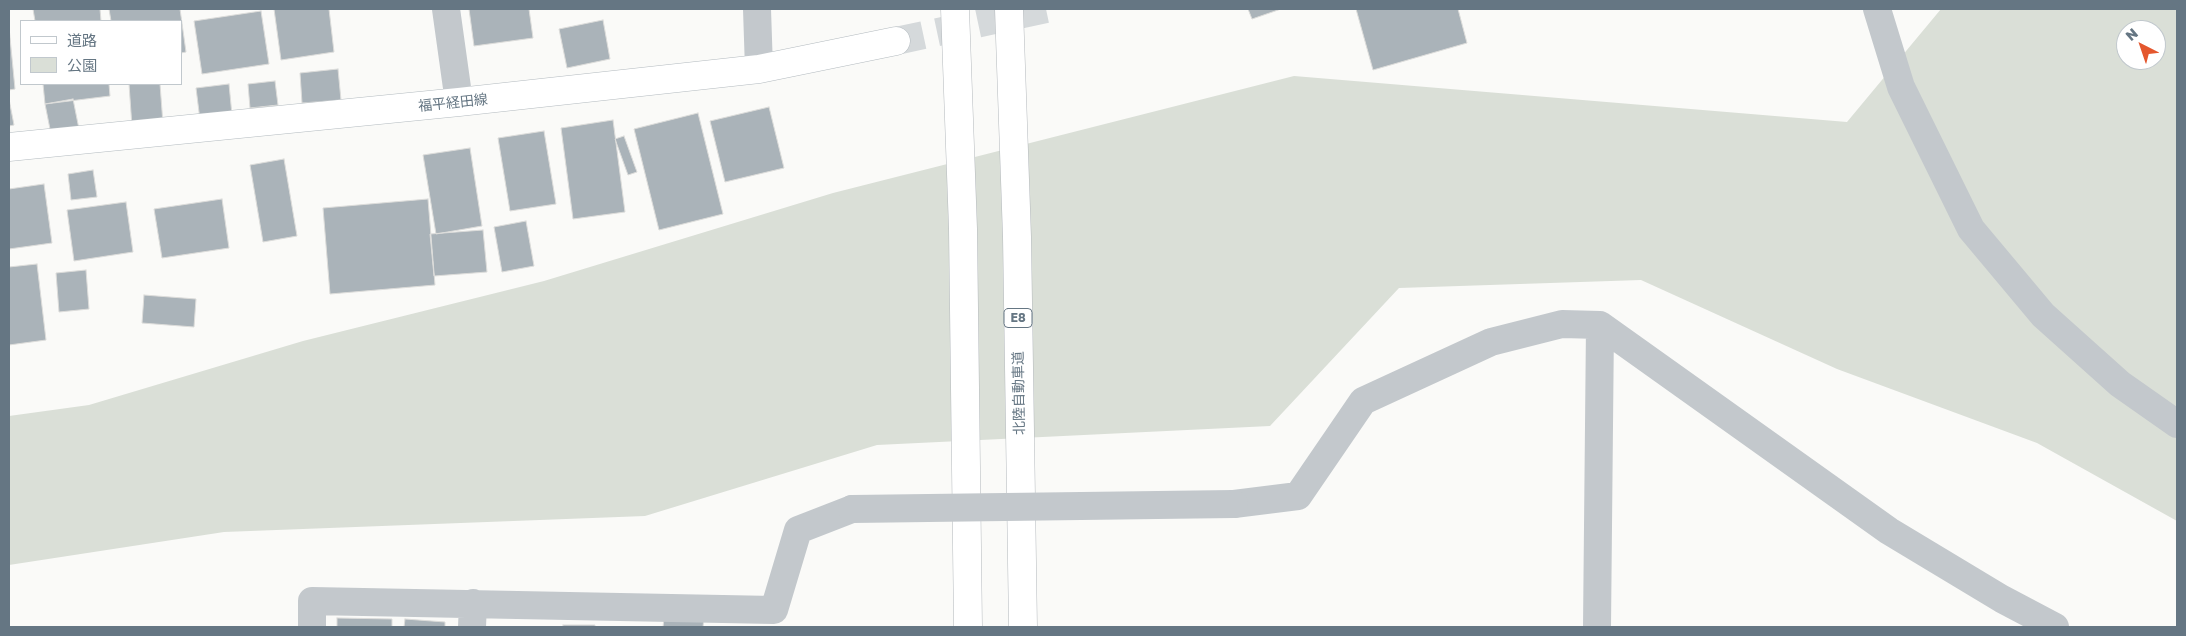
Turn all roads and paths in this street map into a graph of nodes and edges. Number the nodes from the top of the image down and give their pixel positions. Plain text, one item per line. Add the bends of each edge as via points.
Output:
1 (446, 9) edge
2 (757, 9) edge
3 (955, 9) edge
4 (1009, 9) edge
5 (1877, 9) edge
6 (896, 41) tunnel mouth
7 (759, 69) junction
8 (459, 102) junction
9 (9, 147) edge
10 (1600, 325) junction
11 (2177, 424) edge
12 (472, 615) edge
13 (623, 617) edge
14 (774, 618) edge
15 (312, 627) edge
16 (968, 627) edge
17 (1022, 627) edge
18 (1597, 627) edge
19 (2055, 627) edge

1 - 8 street
2 - 7 street
3 - 16 main road
4 - 17 main road, 北陸自動車道 / E8
5 - 11 street via 1901,87 1971,229 2043,315 2120,384
6 - 7 main road, 福平経田線
7 - 8 main road, 福平経田線
8 - 9 main road, 福平経田線
10 - 14 street, bridge via 1562,324 1491,342 1363,401 1298,496 1234,504 852,509 798,530
10 - 18 street
10 - 19 street via 1889,531
12 - 13 street
12 - 15 street via 312,601
13 - 14 street

